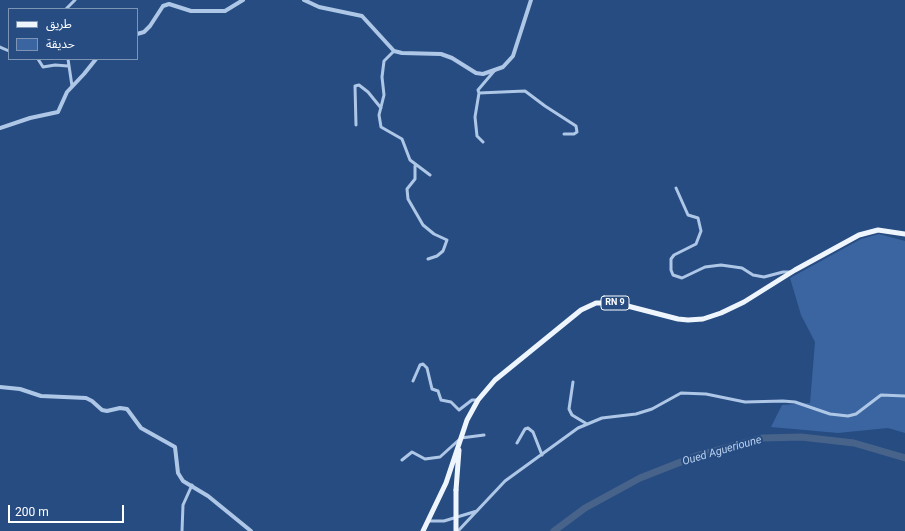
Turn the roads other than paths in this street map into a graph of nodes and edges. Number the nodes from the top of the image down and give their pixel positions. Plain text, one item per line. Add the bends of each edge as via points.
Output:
1 (75, 0) edge
2 (243, 0) edge
3 (304, 0) edge
4 (531, 0) edge
5 (67, 8) edge
6 (138, 34) edge
7 (394, 51) junction
8 (39, 60) edge
9 (68, 60) edge
10 (95, 60) edge
11 (68, 66) junction
12 (495, 70) junction
13 (72, 86) junction
14 (478, 93) junction
15 (381, 108) junction
16 (356, 125) dead end
17 (0, 128) edge
18 (564, 134) dead end
19 (483, 142) dead end
20 (415, 166) junction
21 (430, 175) dead end
22 (676, 188) dead end
23 (905, 234) edge
24 (428, 259) dead end
25 (792, 272) junction
26 (413, 381) dead end
27 (573, 382) dead end
28 (0, 388) edge
29 (905, 396) edge
30 (478, 400) junction
31 (587, 424) junction
32 (484, 435) dead end
33 (460, 441) junction
34 (517, 443) dead end
35 (542, 454) junction
36 (402, 460) dead end
37 (192, 485) junction
38 (477, 511) junction
39 (428, 521) junction
40 (182, 531) edge
41 (251, 531) edge
42 (423, 531) edge
43 (457, 531) edge

1 - 5 street
2 - 6 street via 225,11 191,11 169,4 163,6 144,32
3 - 7 street via 319,7 362,16
4 - 12 street via 513,56 509,62
7 - 12 street via 402,54 441,54 476,73 483,74
7 - 15 street via 384,61 384,95
8 - 11 street via 44,67
9 - 11 street
10 - 13 street
11 - 13 street
12 - 14 street
13 - 17 street via 58,112
14 - 18 street via 525,91 576,126 577,132
14 - 19 street via 475,124 477,136
15 - 16 street via 368,92 359,85 355,86
15 - 20 street via 381,127 402,139
20 - 21 street
20 - 24 street via 415,179 407,189 408,199 422,225 447,240 443,251
22 - 25 street via 688,215 698,218 701,231 696,244 671,259 671,270 677,278 705,267 721,265 742,268 752,275 764,277
23 - 25 main road, RN 9 via 887,230 864,233
25 - 30 main road, RN 9 via 721,313 696,320 678,319 616,303 590,305 495,380
26 - 30 street via 423,364 427,368 432,389 438,391 441,400 451,402 458,410 472,400
27 - 31 street via 568,409 572,415
28 - 37 street via 11,387 41,396 86,398 107,411 127,409 141,428 175,447 178,473 183,481
29 - 31 street via 881,395 856,414 848,416 830,414 795,402 744,402 706,394 680,394 652,409 636,414 613,415
30 - 33 main road, RN 9 via 467,420
31 - 35 street
32 - 33 street
33 - 36 street via 440,458 424,459 412,452
33 - 39 main road, RN 9 via 446,483
33 - 43 main road, bridge via 456,490
34 - 35 street via 528,428 533,432
35 - 38 street via 505,480
37 - 40 street via 183,505
37 - 41 street
38 - 39 street via 444,521
38 - 43 street
39 - 42 main road, RN 9

